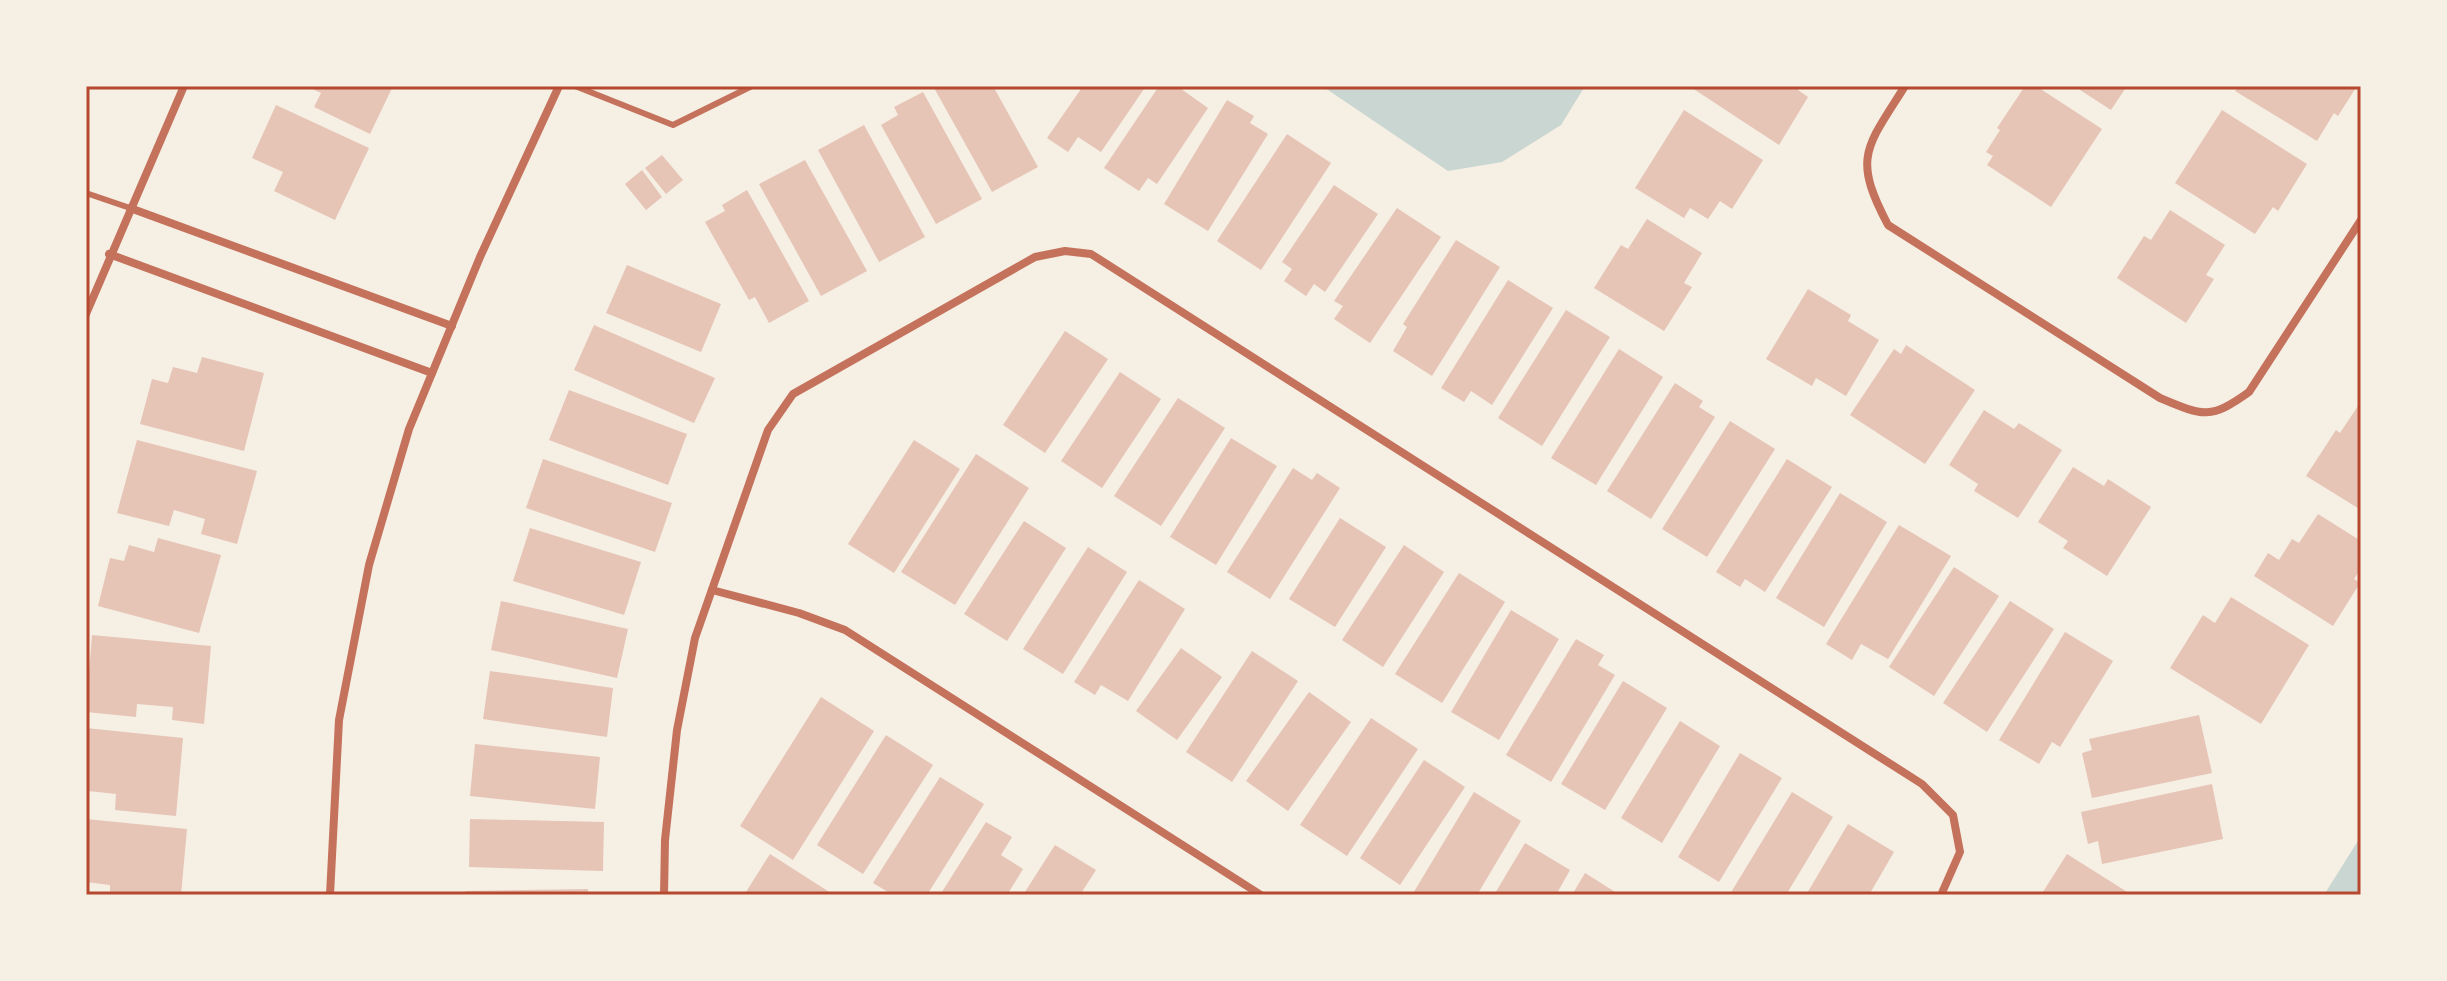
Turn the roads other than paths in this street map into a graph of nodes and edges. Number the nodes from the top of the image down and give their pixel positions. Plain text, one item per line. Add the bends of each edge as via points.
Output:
1 (184, 86) edge
2 (559, 86) edge
3 (575, 86) edge
4 (752, 86) edge
5 (1905, 86) edge
6 (86, 193) edge
7 (130, 208) junction
8 (2361, 220) edge
9 (109, 254) junction
10 (86, 314) edge
11 (452, 326) junction
12 (432, 373) junction
13 (712, 590) junction
14 (330, 895) edge
15 (664, 895) edge
16 (1261, 895) edge
17 (1941, 895) edge

1 - 7 street
2 - 11 street
3 - 4 lane via 673,125
5 - 8 street via 1865,155 1870,192 1888,225 2160,398 2194,413 2222,411 2249,392
6 - 7 lane
7 - 9 street
7 - 11 street
9 - 10 street
9 - 12 street
11 - 12 street
12 - 14 street via 409,429 369,565 342,704
13 - 15 street via 695,638 677,730
13 - 16 street via 845,630
13 - 17 street via 768,430 793,394 1035,257 1065,251 1091,254 1922,784 1953,815 1960,852

